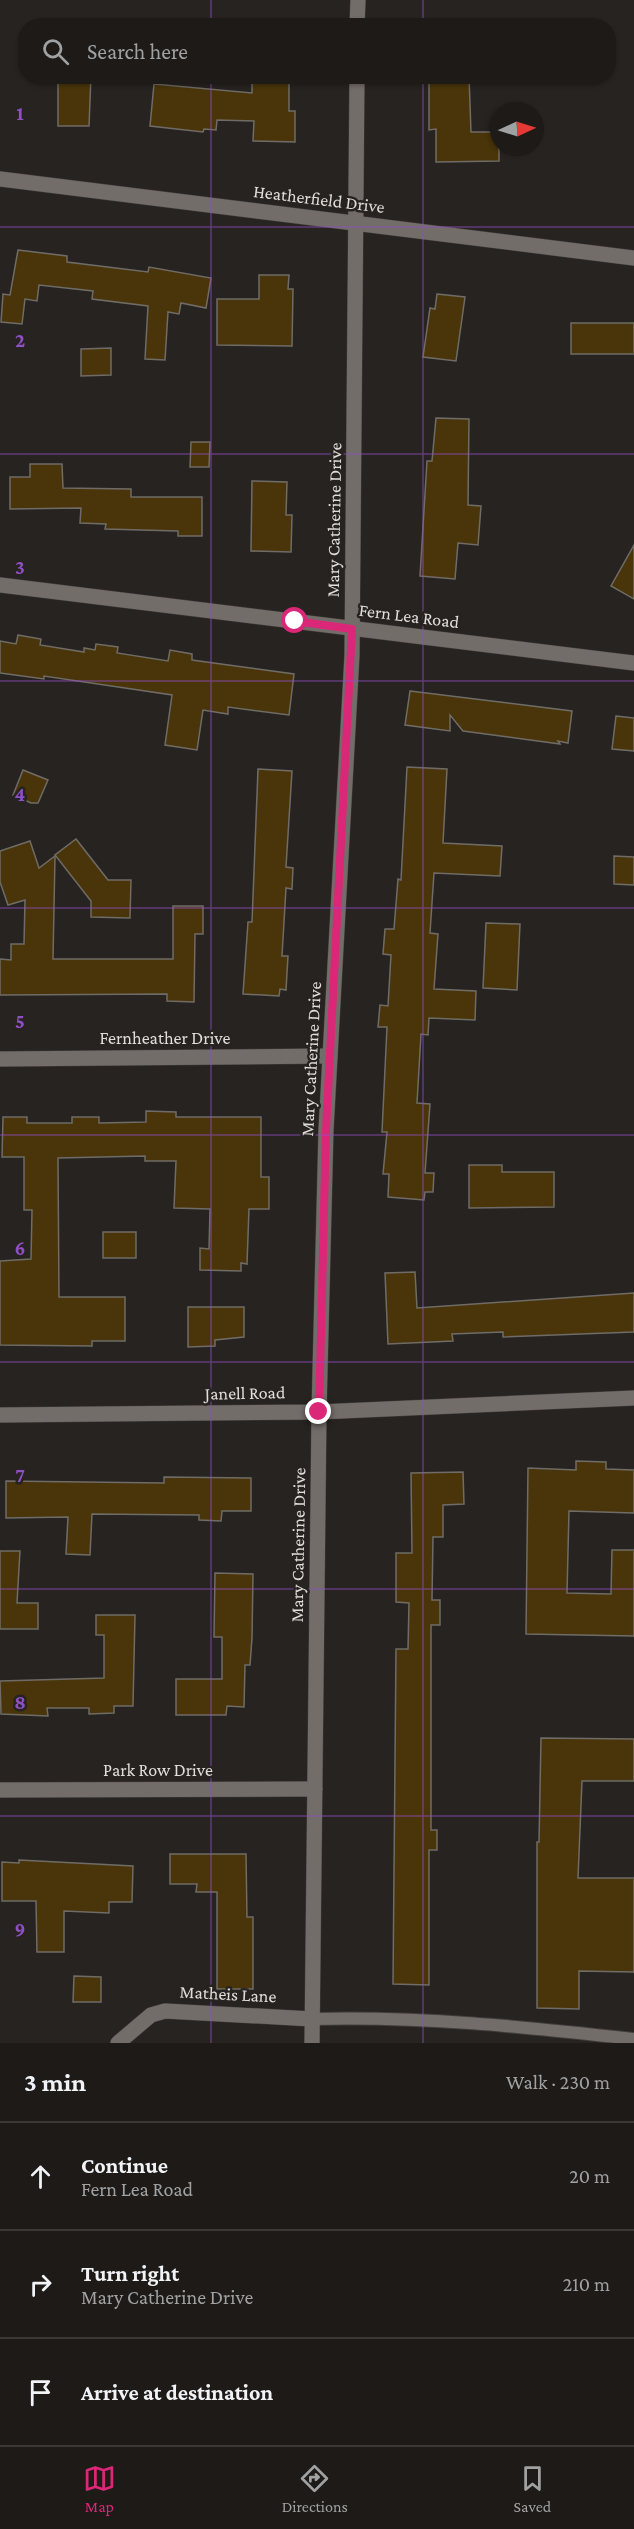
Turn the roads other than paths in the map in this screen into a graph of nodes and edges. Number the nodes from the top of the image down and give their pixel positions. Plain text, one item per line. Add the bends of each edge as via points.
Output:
1 (358, 0) edge
2 (357, 18) edge
3 (357, 84) edge
4 (0, 179) edge
5 (356, 223) junction
6 (634, 258) edge
7 (0, 585) edge
8 (352, 629) junction
9 (634, 663) edge
10 (330, 1056) junction
11 (0, 1059) edge
12 (634, 1398) edge
13 (319, 1412) junction
14 (0, 1414) edge
15 (315, 1789) junction
16 (0, 1790) edge
17 (312, 2019) junction
18 (634, 2039) edge
19 (118, 2043) edge
20 (312, 2043) edge

1 - 2 street
3 - 5 street, Mary Catherine Drive
4 - 5 street, Heatherfield Drive
5 - 6 street, Heatherfield Drive
5 - 8 street, Mary Catherine Drive
7 - 8 street, Fern Lea Road
8 - 9 street, Fern Lea Road
8 - 10 street, Mary Catherine Drive
10 - 11 street, Fernheather Drive
10 - 13 street, Mary Catherine Drive
12 - 13 street, Janell Road
13 - 14 street, Janell Road
13 - 15 street, Mary Catherine Drive
15 - 16 street, Park Row Drive
15 - 17 street, Mary Catherine Drive
17 - 18 lane via 462,2020
17 - 19 street, Matheis Lane via 165,2011 150,2015
17 - 20 street, Mary Catherine Drive

